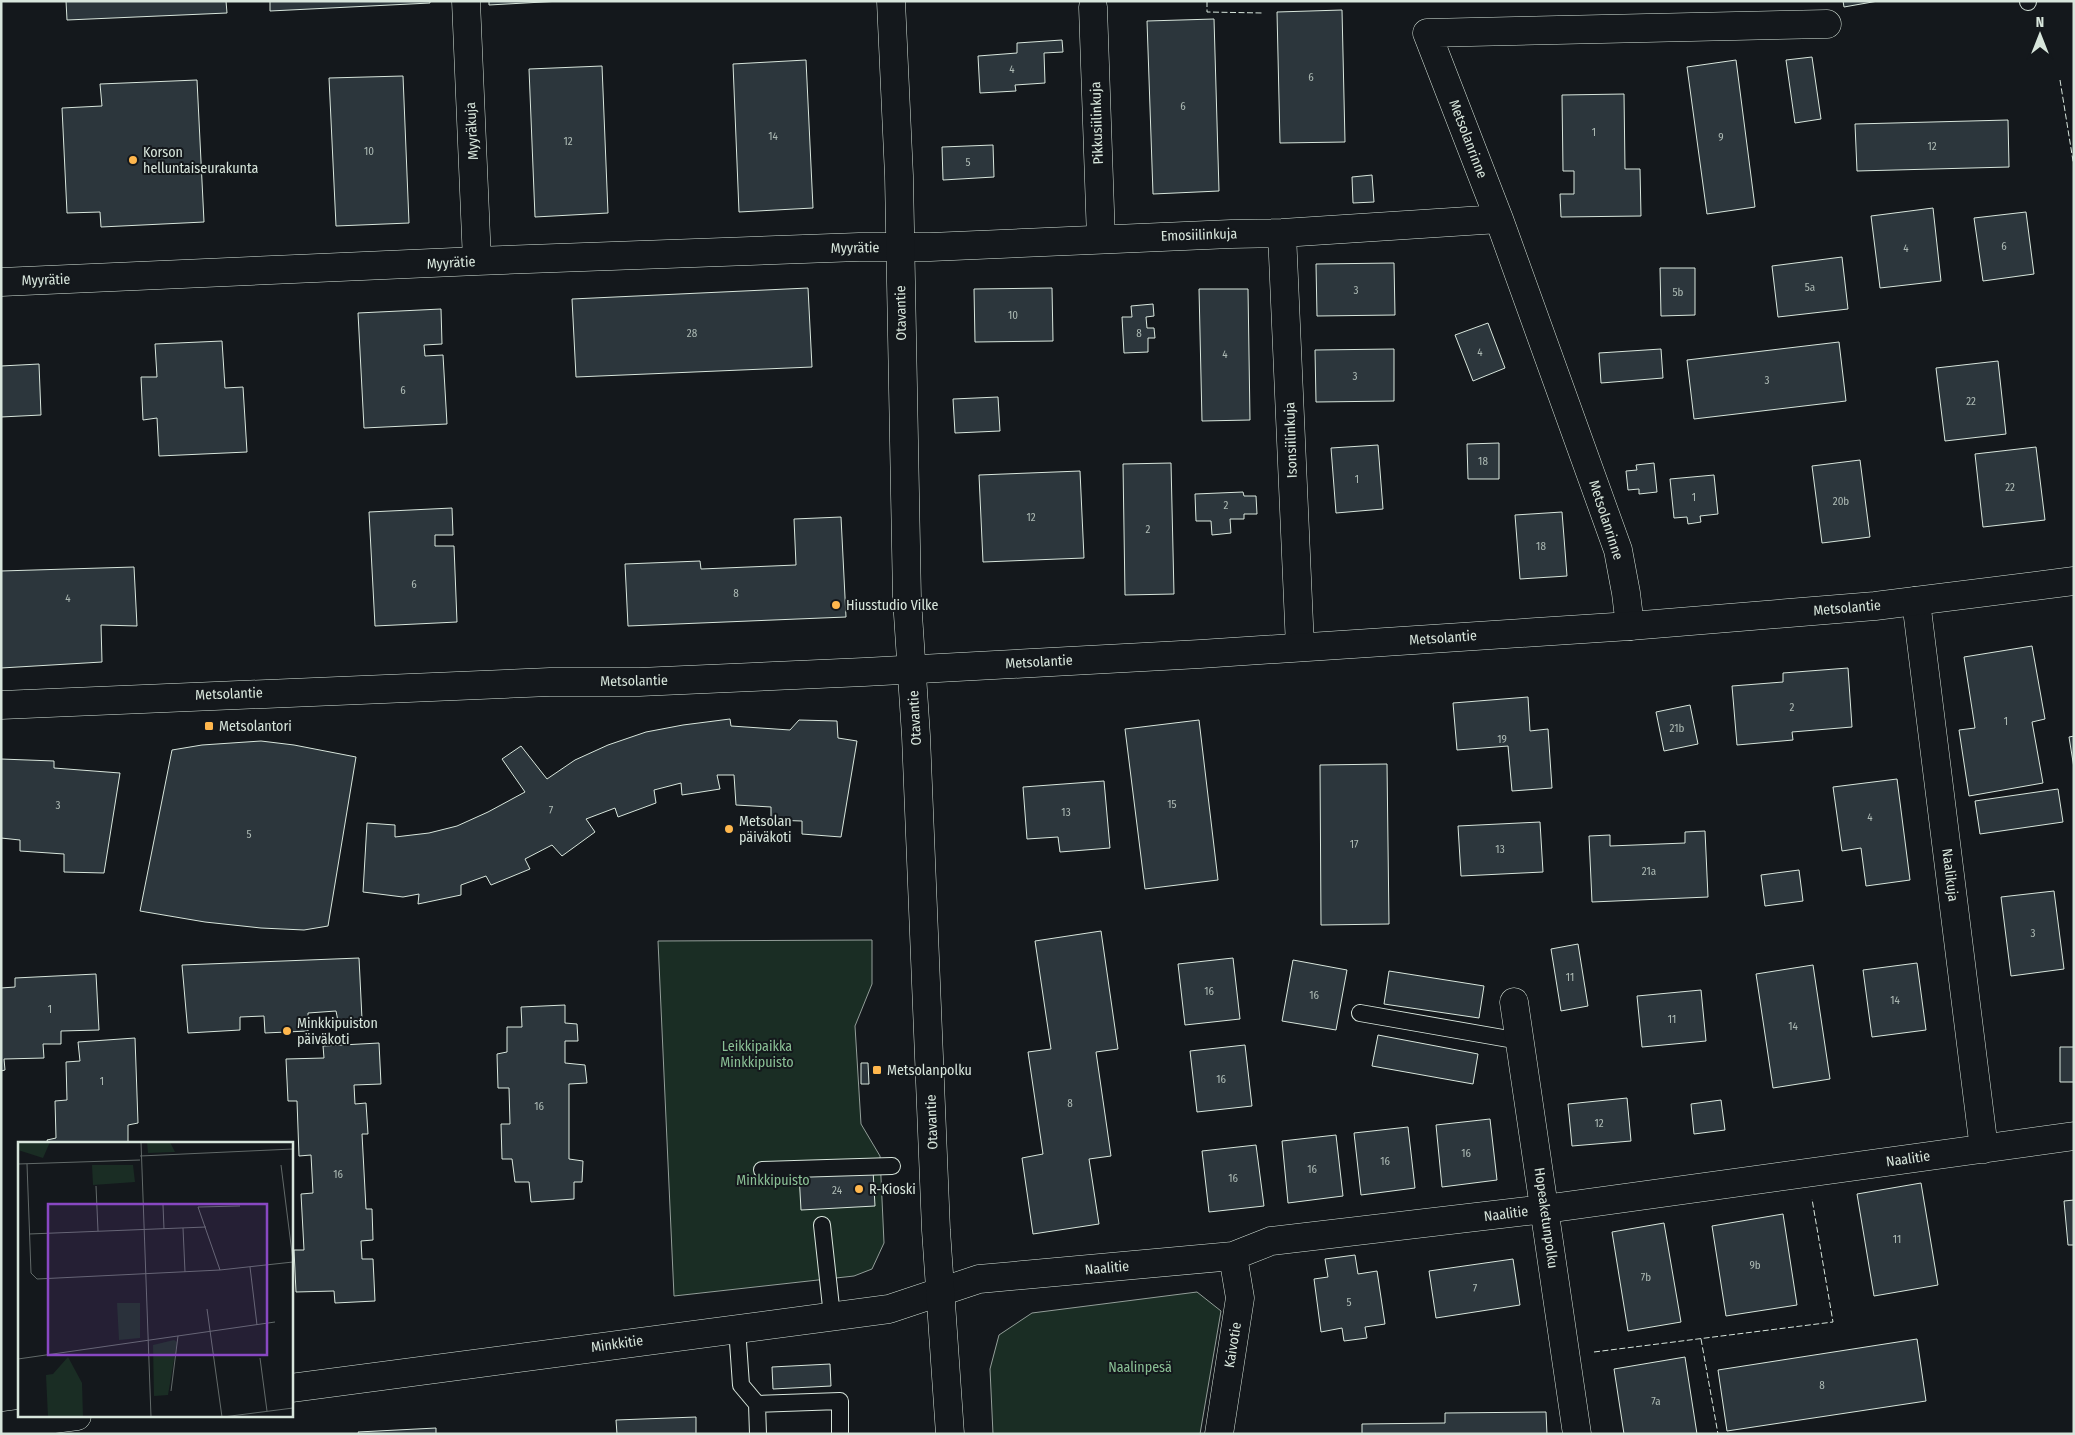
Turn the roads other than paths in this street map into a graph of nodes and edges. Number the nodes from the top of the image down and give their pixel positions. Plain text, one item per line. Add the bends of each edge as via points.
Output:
1 (466, 1) edge
2 (891, 1) edge
3 (1093, 7) dead end
4 (1827, 24) dead end
5 (1499, 219) junction
6 (1282, 233) junction
7 (1101, 239) junction
8 (900, 248) junction
9 (477, 262) junction
10 (1, 282) edge
11 (2074, 581) edge
12 (1916, 601) junction
13 (1630, 626) junction
14 (1300, 647) junction
15 (912, 669) junction
16 (1, 705) edge
17 (1514, 1002) dead end
18 (1360, 1013) dead end
19 (1520, 1041) junction
20 (2074, 1136) edge
21 (1984, 1149) junction
22 (892, 1166) dead end
23 (762, 1170) dead end
24 (1545, 1209) junction
25 (822, 1225) dead end
26 (1233, 1256) junction
27 (942, 1292) junction
28 (832, 1316) junction
29 (737, 1328) junction
30 (292, 1388) edge
31 (758, 1404) junction
32 (63, 1418) edge
33 (1, 1426) edge
34 (758, 1434) edge
35 (840, 1434) edge
36 (950, 1434) edge
37 (1219, 1434) edge
38 (1577, 1434) edge

1 - 9 street, Myyräkuja
2 - 8 street, Otavantie
3 - 7 street, Pikkusiilinkuja
4 - 5 street, Metsolanrinne via 1427,32
5 - 6 street, Emosiilinkuja
5 - 13 street, Metsolanrinne via 1618,550
6 - 7 street, Emosiilinkuja
6 - 14 street, Isonsiilinkuja
7 - 8 street, Emosiilinkuja
8 - 9 street, Myyrätie
8 - 15 street, Otavantie via 907,598
9 - 10 street, Myyrätie
11 - 12 street, Metsolantie
12 - 13 street, Metsolantie
12 - 21 street, Naalikuja
13 - 14 street, Metsolantie
14 - 15 street, Metsolantie
15 - 16 street, Metsolantie
15 - 27 street, Otavantie via 936,1230
17 - 19 street, Hopeaketunpolku
18 - 19 lane
19 - 24 street, Hopeaketunpolku
20 - 21 street, Naalitie
21 - 24 street, Naalitie
22 - 23 lane
24 - 26 street, Naalitie via 1271,1241
24 - 38 street, Hopeaketunpolku
25 - 28 lane
26 - 27 street, Naalitie via 979,1279
26 - 37 street, Kaivotie via 1240,1298
27 - 28 street, Minkkitie via 889,1309
27 - 36 street, Otavantie
28 - 29 street, Minkkitie
29 - 30 street, Minkkitie
29 - 31 lane via 741,1385
31 - 34 lane
31 - 35 lane via 840,1401
32 - 33 street

